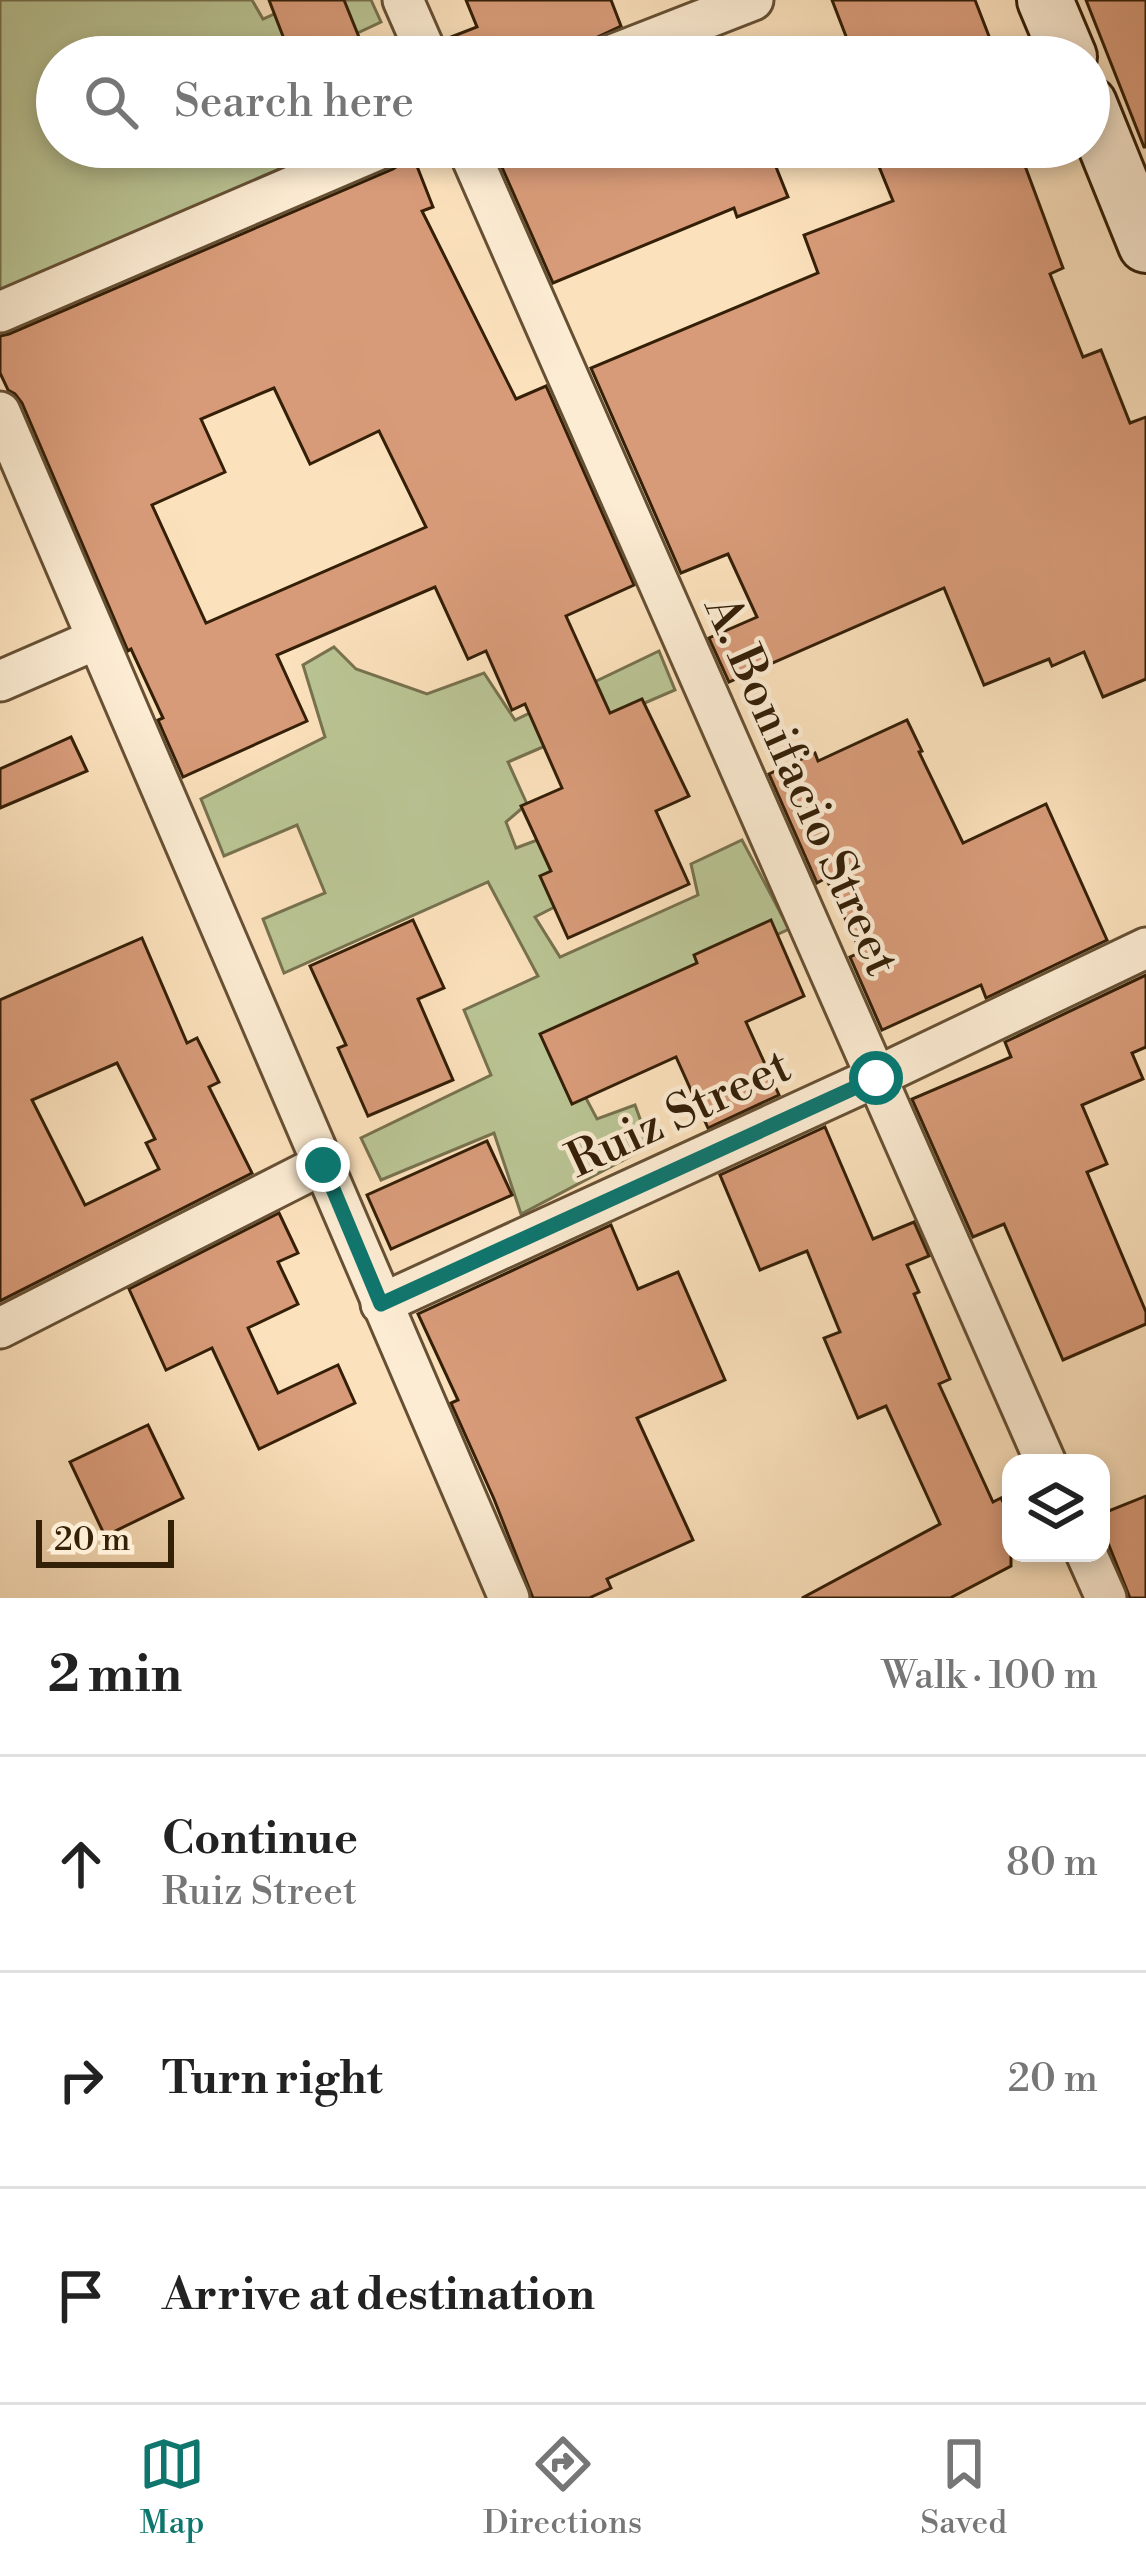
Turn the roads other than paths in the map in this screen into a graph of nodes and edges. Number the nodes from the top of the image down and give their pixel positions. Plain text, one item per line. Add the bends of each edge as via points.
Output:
1 (403, 0) edge
2 (753, 0) edge
3 (1045, 0) edge
4 (419, 36) edge
5 (661, 36) edge
6 (1060, 36) edge
7 (1110, 156) edge
8 (335, 168) edge
9 (476, 168) edge
10 (1146, 245) edge
11 (0, 312) edge
12 (0, 412) edge
13 (97, 639) junction
14 (0, 681) edge
15 (1146, 948) edge
16 (876, 1078) junction
17 (323, 1165) junction
18 (381, 1304) junction
19 (0, 1328) edge
20 (1042, 1454) edge
21 (1090, 1562) edge
22 (509, 1598) edge
23 (1106, 1598) edge

1 - 4 street
2 - 5 street
3 - 6 main road
7 - 10 main road
8 - 11 street
9 - 16 street, A. Bonifacio Street
12 - 13 street
13 - 14 street
13 - 17 street
15 - 16 street, Ruiz Street
16 - 18 street, Ruiz Street
16 - 20 street, A. Bonifacio Street
17 - 18 street
17 - 19 street
18 - 22 street
21 - 23 street

